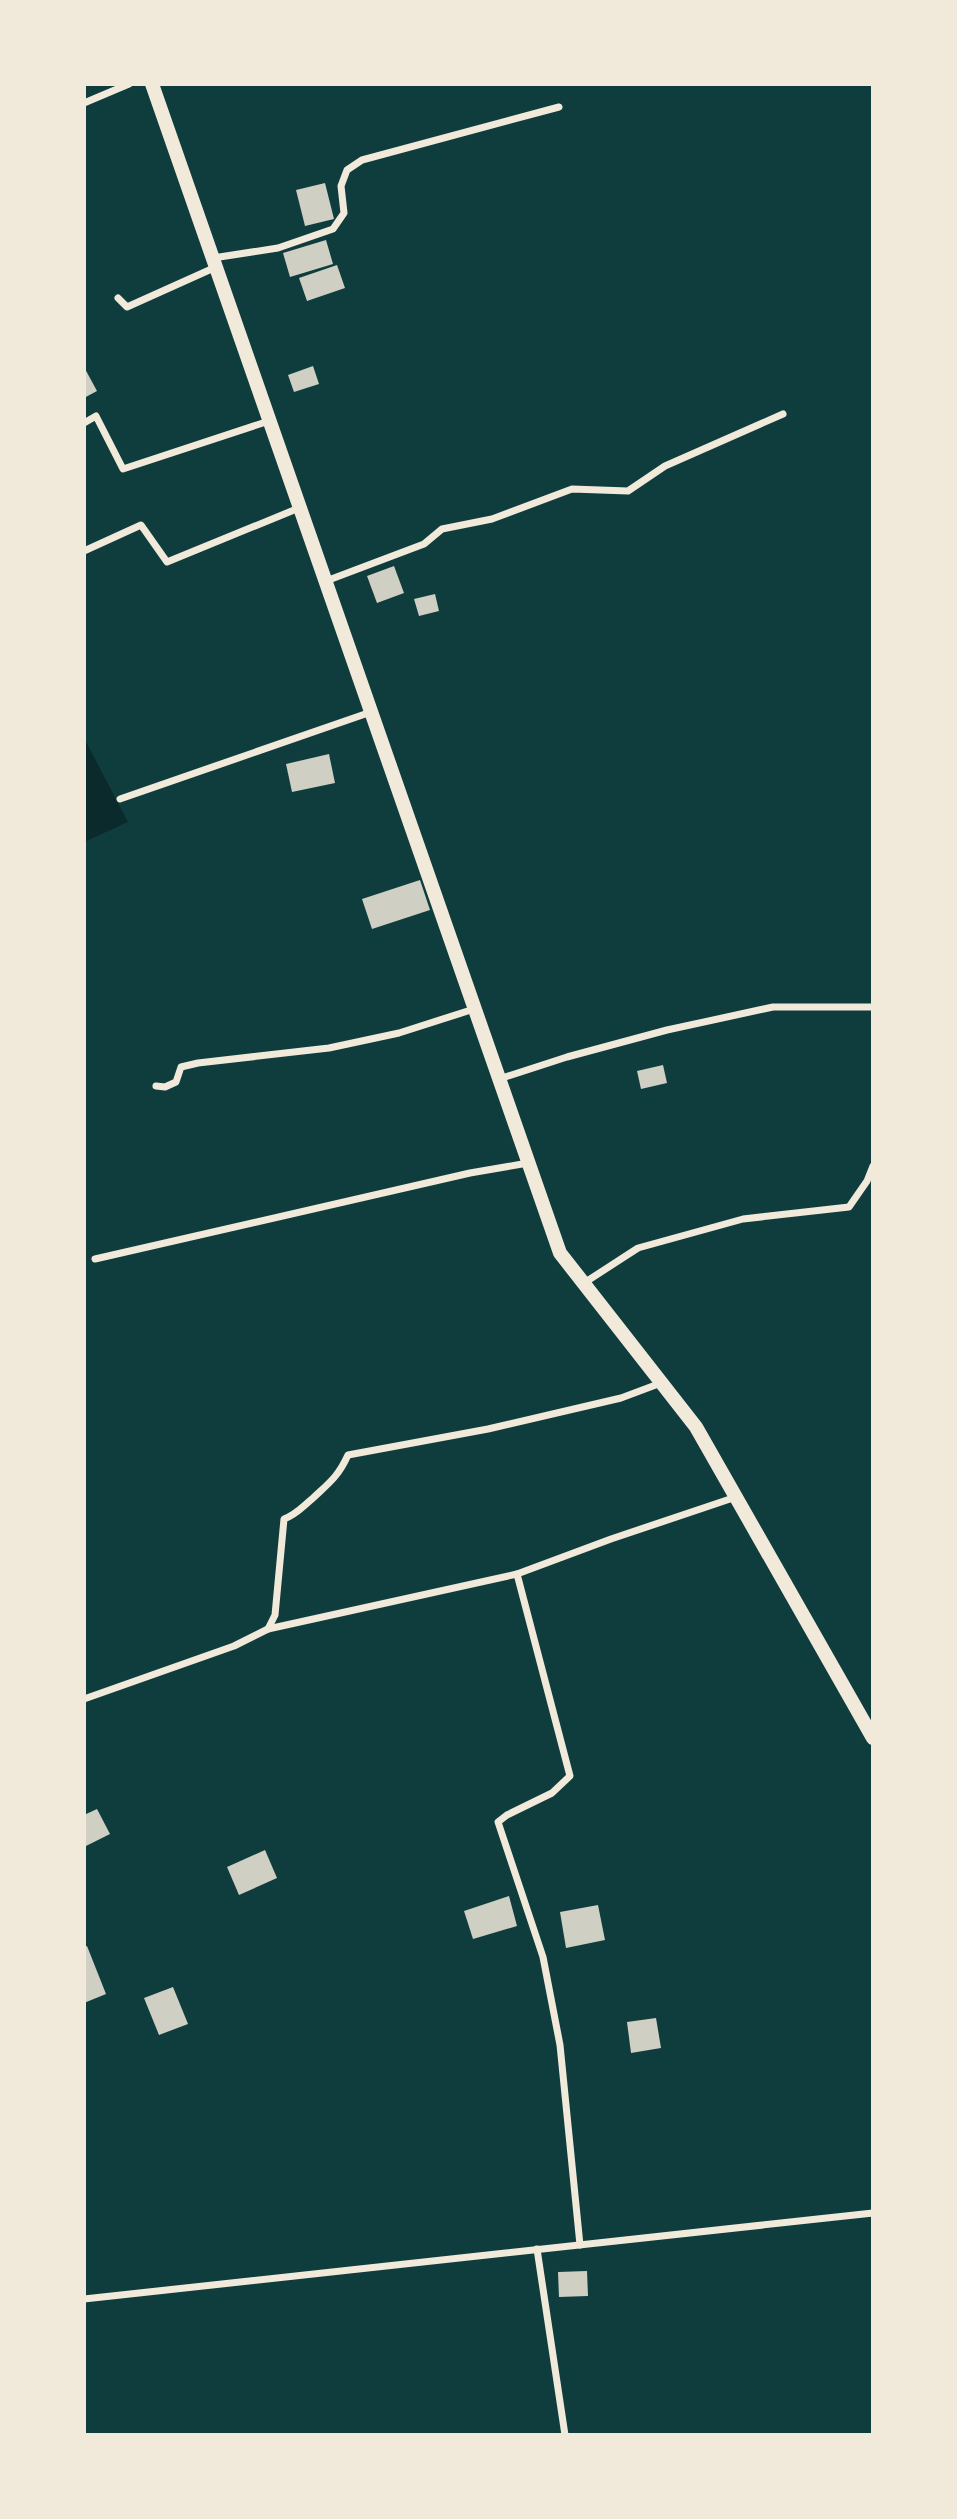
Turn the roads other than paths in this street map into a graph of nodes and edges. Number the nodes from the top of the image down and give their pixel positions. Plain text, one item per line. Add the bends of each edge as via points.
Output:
1 (129, 84) edge
2 (152, 84) edge
3 (84, 103) edge
4 (559, 107) dead end
5 (215, 262) junction
6 (118, 298) dead end
7 (783, 414) dead end
8 (270, 421) junction
9 (84, 423) edge
10 (300, 508) junction
11 (84, 551) edge
12 (326, 581) junction
13 (372, 712) junction
14 (120, 799) dead end
15 (873, 1007) edge
16 (475, 1009) junction
17 (499, 1079) junction
18 (156, 1086) dead end
19 (529, 1163) junction
20 (873, 1166) edge
21 (94, 1259) dead end
22 (584, 1283) junction
23 (662, 1383) junction
24 (736, 1497) junction
25 (517, 1574) junction
26 (268, 1629) junction
27 (84, 1699) edge
28 (873, 1738) edge
29 (873, 2213) edge
30 (580, 2245) junction
31 (537, 2249) junction
32 (84, 2299) edge
33 (565, 2435) edge

1 - 3 street
2 - 5 main road
4 - 5 street via 362,160 347,170 341,186 344,213 333,229
5 - 6 street via 127,307
5 - 8 main road
7 - 12 street via 665,466 628,491 572,489 492,519 442,529 424,544
8 - 9 street via 123,469 96,416
8 - 10 main road
10 - 11 street via 167,562 141,525
10 - 12 main road
12 - 13 main road
13 - 14 street
13 - 16 main road
15 - 17 street via 773,1007 667,1030
16 - 17 main road
16 - 18 street via 399,1033 329,1048 181,1067 176,1082
17 - 19 main road
19 - 21 street
19 - 22 main road via 561,1253
20 - 22 street via 849,1207 743,1219 638,1248
22 - 23 main road
23 - 24 main road via 696,1427
23 - 26 street via 621,1398 488,1429 348,1455 326,1488 285,1519 275,1615
24 - 25 street
24 - 28 main road
25 - 26 street
25 - 30 street via 570,1776 552,1793 498,1822 542,1957 560,2045
26 - 27 street via 234,1646
29 - 30 street
30 - 31 street
31 - 32 street
31 - 33 street

